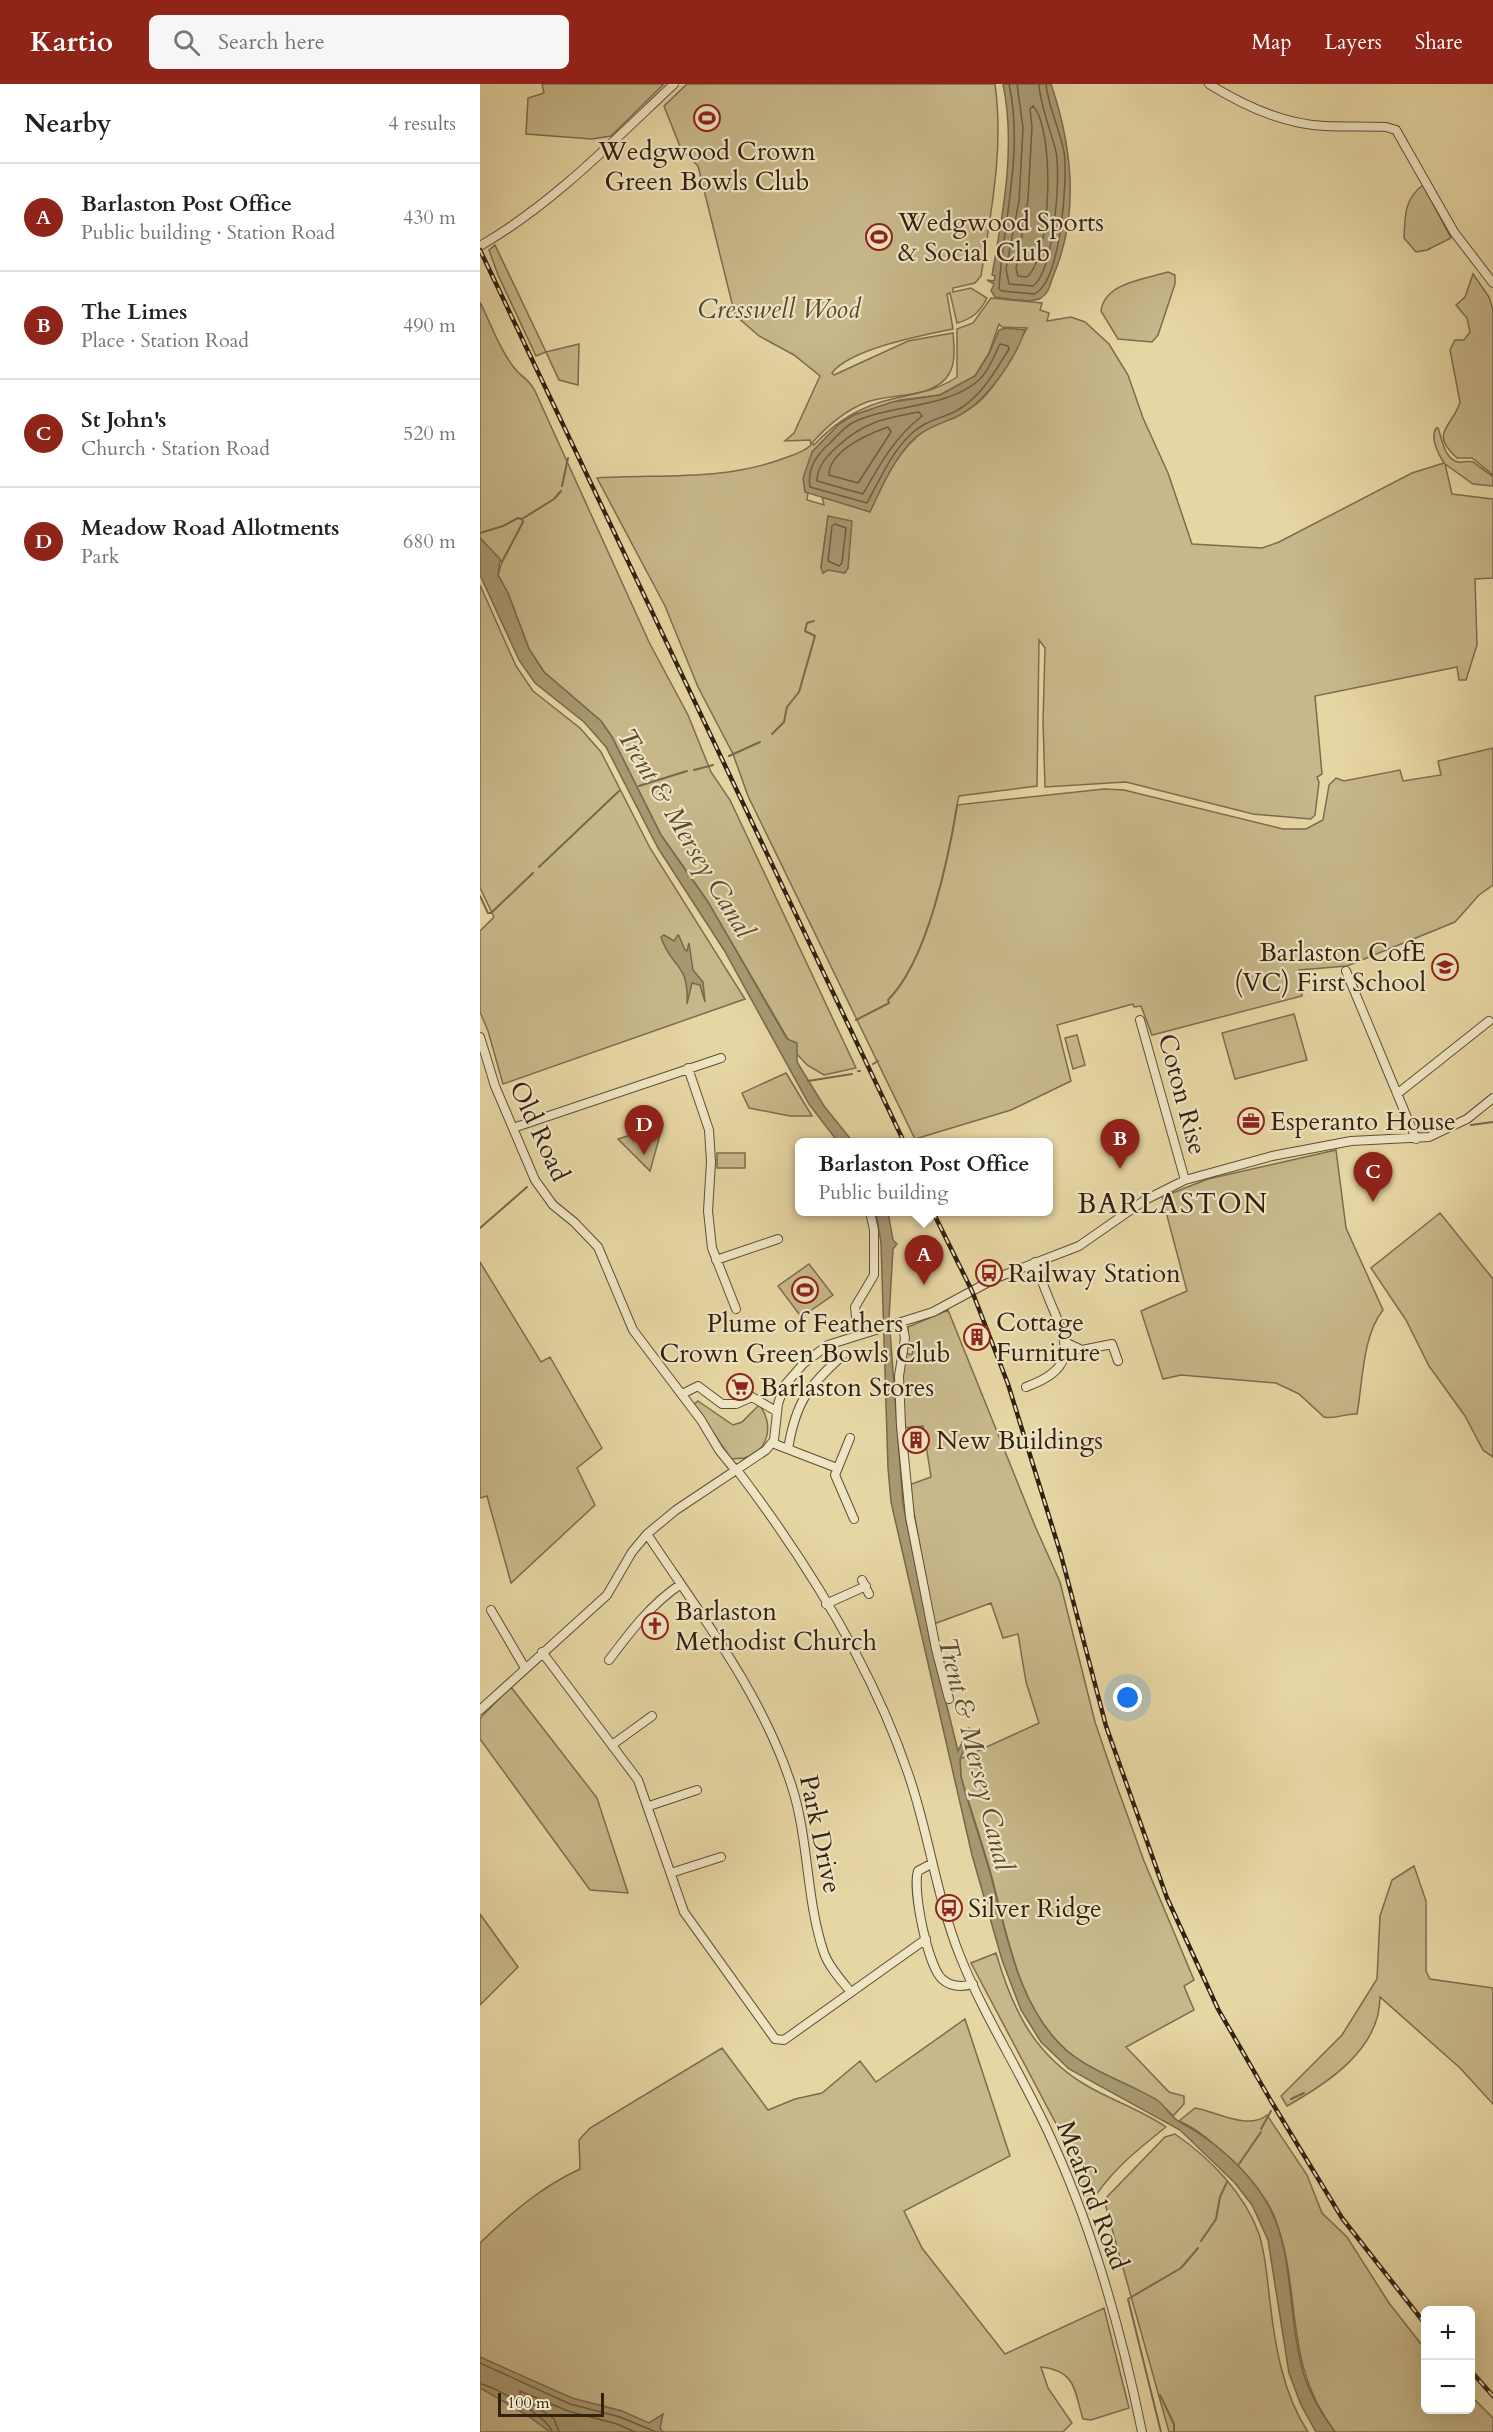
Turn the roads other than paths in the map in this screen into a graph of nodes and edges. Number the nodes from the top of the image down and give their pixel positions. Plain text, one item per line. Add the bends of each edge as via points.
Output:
1 (674, 84) edge
2 (1209, 84) edge
3 (480, 246) edge
4 (1493, 283) edge
5 (1346, 971) dead end
6 (1140, 1020) dead end
7 (1489, 1020) dead end
8 (480, 1037) edge
9 (721, 1058) dead end
10 (688, 1068) junction
11 (1397, 1094) junction
12 (1493, 1098) edge
13 (513, 1128) junction
14 (1416, 1139) junction
15 (1185, 1180) junction
16 (871, 1216) edge
17 (777, 1239) dead end
18 (716, 1260) junction
19 (1035, 1263) junction
20 (736, 1309) dead end
21 (902, 1323) junction
22 (858, 1334) junction
23 (1067, 1343) junction
24 (843, 1355) dead end
25 (1118, 1361) dead end
26 (1026, 1386) dead end
27 (682, 1394) junction
28 (777, 1412) junction
29 (850, 1438) dead end
30 (772, 1443) junction
31 (788, 1449) junction
32 (837, 1468) junction
33 (737, 1471) junction
34 (854, 1519) dead end
35 (647, 1534) junction
36 (681, 1584) junction
37 (866, 1586) dead end
38 (826, 1604) junction
39 (491, 1611) dead end
40 (542, 1652) junction
41 (609, 1660) dead end
42 (525, 1668) junction
43 (949, 1699) dead end
44 (480, 1710) edge
45 (652, 1716) dead end
46 (612, 1745) junction
47 (697, 1790) dead end
48 (649, 1806) junction
49 (721, 1857) dead end
50 (931, 1864) junction
51 (671, 1874) junction
52 (926, 1939) junction
53 (973, 1984) junction
54 (850, 1991) junction
55 (1142, 2432) edge

1 - 3 street via 568,183
2 - 4 street via 1242,105 1290,121 1396,130 1454,232
5 - 11 street
6 - 15 street, Coton Rise
7 - 11 street
8 - 13 street, Old Road
9 - 10 street
10 - 13 street
10 - 18 street via 709,1130 709,1224
11 - 14 street
12 - 14 street via 1467,1119
13 - 27 street, Old Road via 535,1180 553,1205 598,1247 633,1330
14 - 15 street via 1342,1142
15 - 19 street via 1145,1200 1079,1246
16 - 22 street via 874,1275 855,1307
17 - 18 street
18 - 20 street
19 - 21 street
19 - 23 street
21 - 22 street
21 - 43 street via 905,1338 899,1376 910,1516
22 - 28 street via 828,1346 804,1363 784,1386
23 - 25 street via 1082,1350 1112,1344
23 - 26 street via 1056,1369
24 - 31 street via 816,1380 797,1408
27 - 28 street via 700,1386 722,1404 736,1404 752,1397
27 - 33 street, Old Road
28 - 30 street
29 - 32 street
30 - 31 street
30 - 33 street
31 - 32 street
32 - 34 street via 836,1482
33 - 35 street via 676,1510
33 - 38 street, Meaford Road via 790,1543
35 - 36 street, Park Drive
35 - 40 street via 607,1595
36 - 41 street via 639,1621
36 - 54 street, Park Drive via 715,1634 769,1729 786,1769 798,1808 824,1952
37 - 38 street
38 - 50 street, Meaford Road via 867,1678 902,1757
39 - 42 street
40 - 42 street
40 - 46 street
42 - 44 street
45 - 46 street
46 - 48 street via 638,1780
47 - 48 street
48 - 51 street via 656,1842
49 - 51 street
50 - 52 street via 916,1876
50 - 53 street, Meaford Road via 951,1931
51 - 54 street via 688,1920 778,2041
52 - 53 street via 942,1978 961,1987
52 - 54 street
53 - 55 street, Meaford Road via 1042,2119 1077,2199 1119,2333

